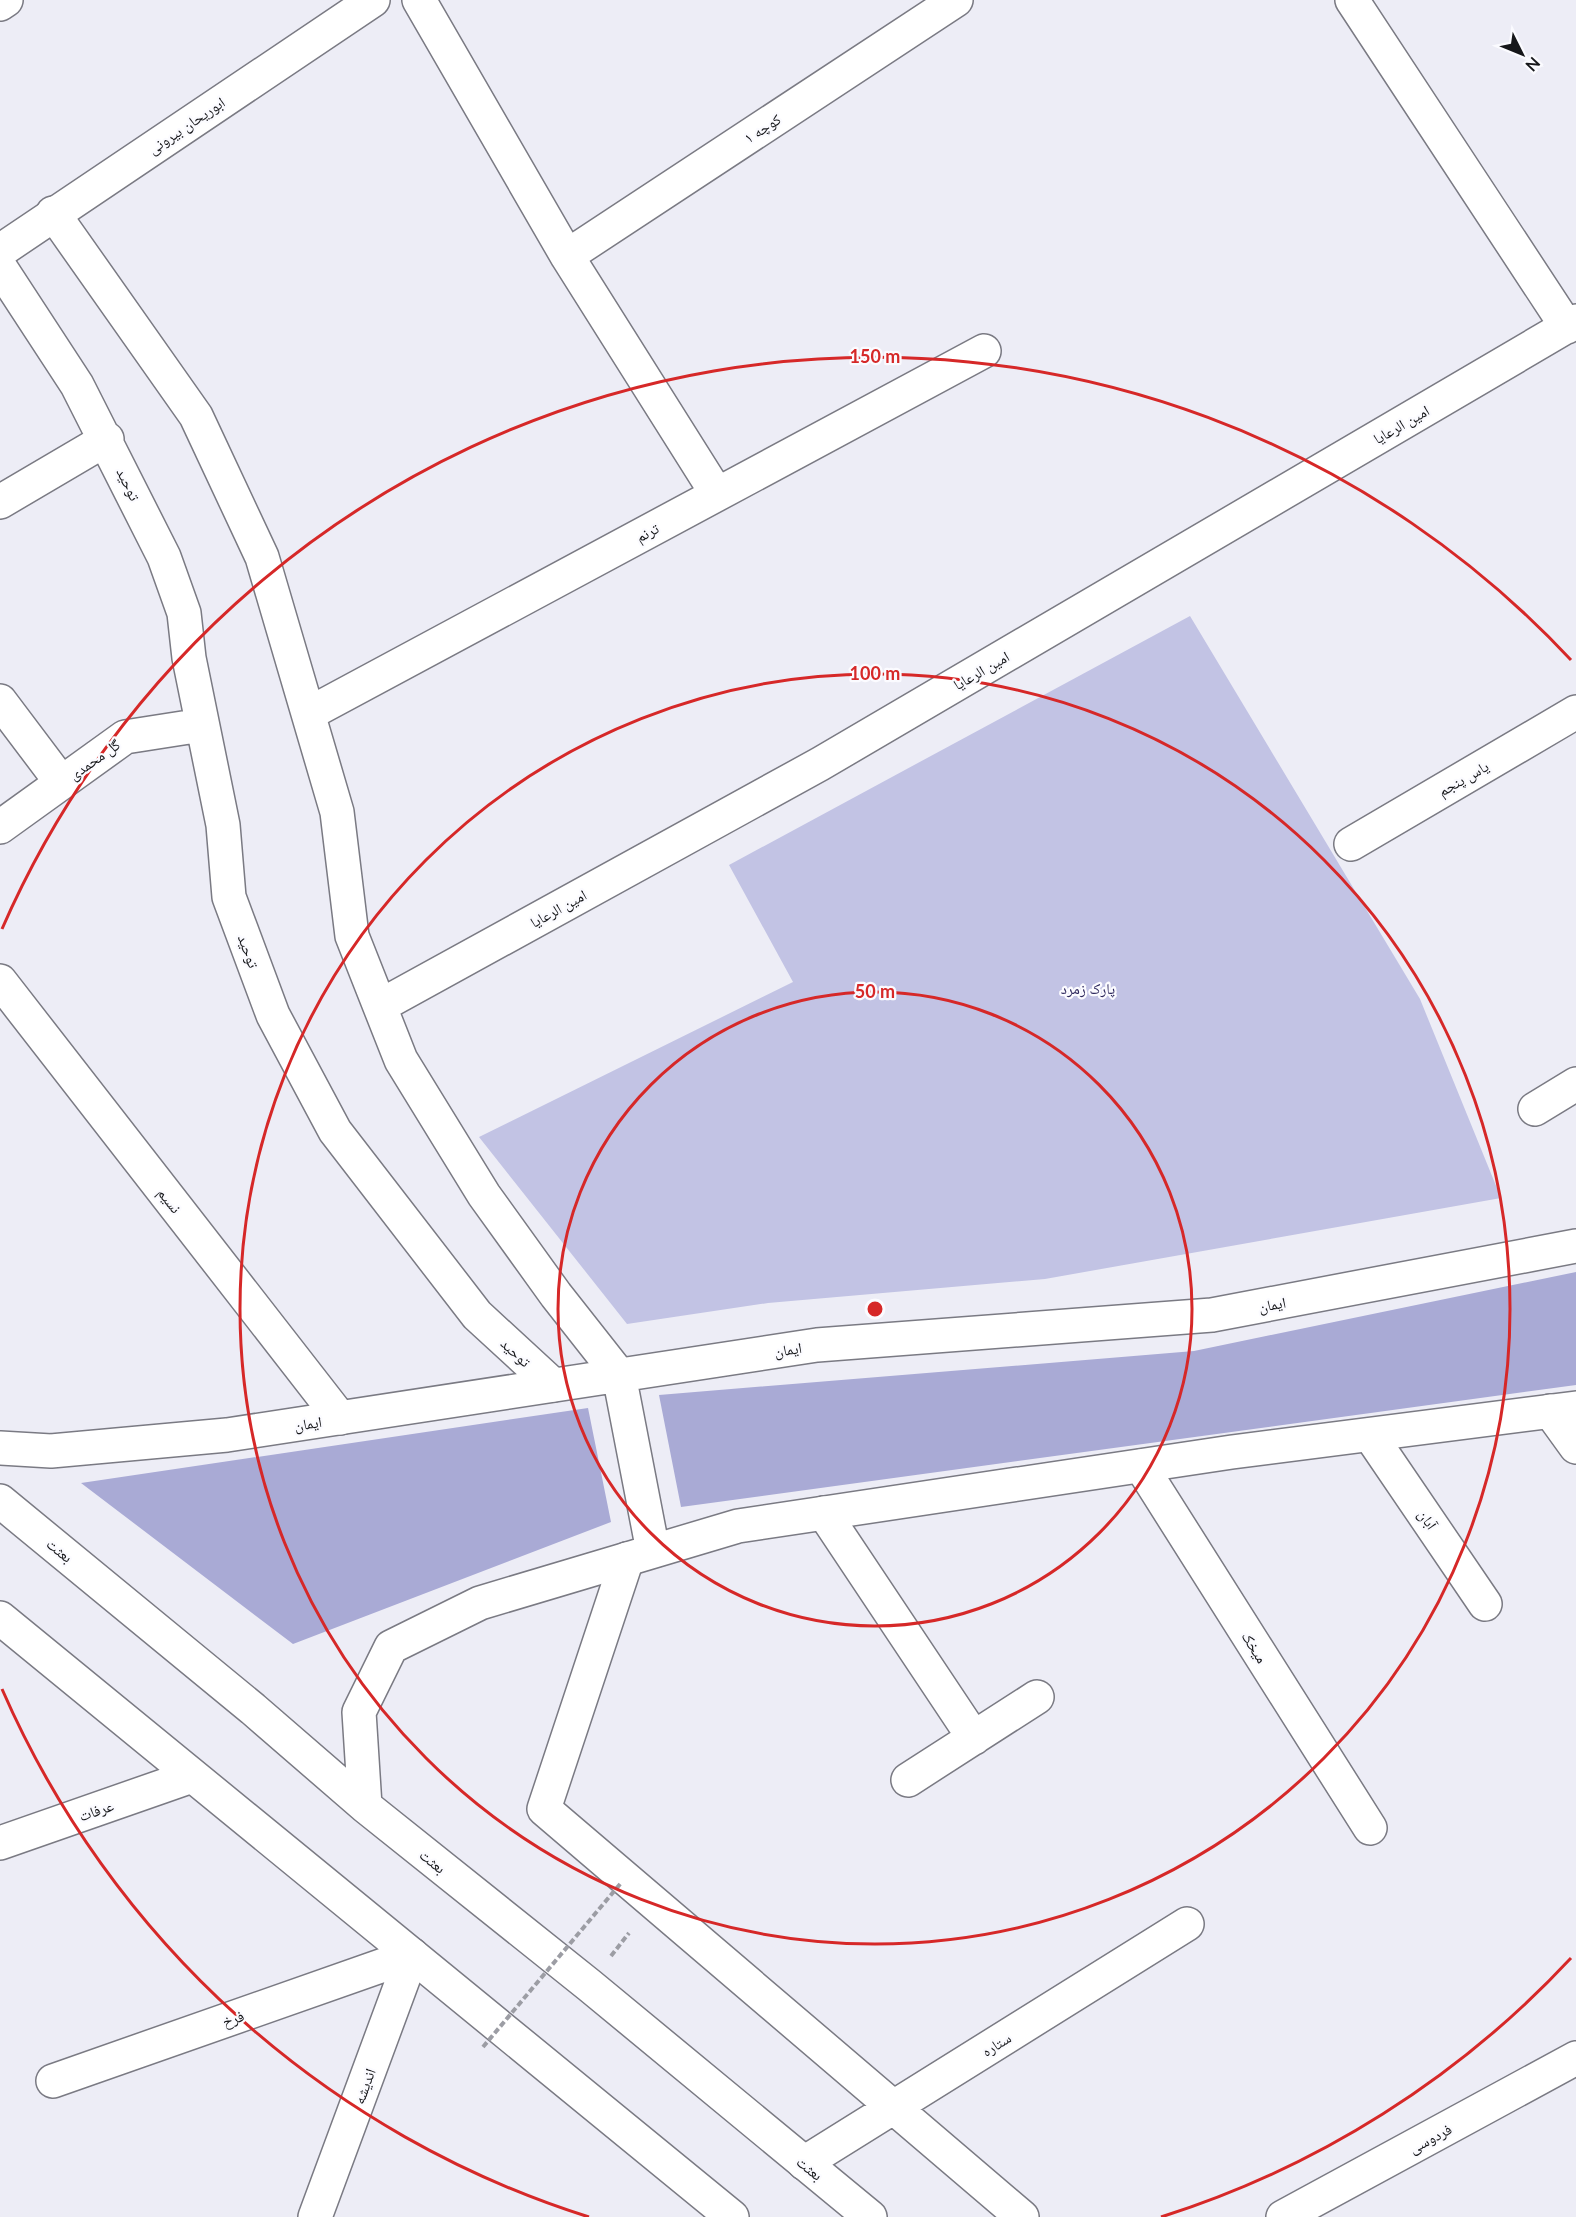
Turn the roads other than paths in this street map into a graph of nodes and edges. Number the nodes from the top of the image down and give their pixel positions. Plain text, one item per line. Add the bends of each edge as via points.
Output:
1 (6, 0) edge
2 (373, 0) edge
3 (419, 0) edge
4 (956, 0) edge
5 (1352, 0) edge
6 (0, 4) edge
7 (53, 213) junction
8 (0, 251) edge
9 (567, 256) junction
10 (0, 267) edge
11 (1572, 324) edge
12 (984, 351) dead end
13 (107, 439) junction
14 (717, 494) junction
15 (0, 502) edge
16 (0, 701) edge
17 (1576, 712) edge
18 (310, 713) junction
19 (201, 725) junction
20 (61, 782) junction
21 (0, 827) edge
22 (1351, 843) dead end
23 (0, 981) edge
24 (380, 1006) junction
25 (1576, 1084) edge
26 (1535, 1109) dead end
27 (1576, 1246) edge
28 (620, 1375) junction
29 (553, 1385) junction
30 (1563, 1409) edge
31 (340, 1418) junction
32 (1370, 1435) junction
33 (1576, 1447) edge
34 (0, 1448) edge
35 (1141, 1466) junction
36 (0, 1501) edge
37 (824, 1513) junction
38 (640, 1555) junction
39 (1485, 1604) dead end
40 (3, 1624) edge
41 (1037, 1697) dead end
42 (974, 1738) junction
43 (192, 1776) junction
44 (908, 1780) dead end
45 (364, 1806) junction
46 (1370, 1828) dead end
47 (0, 1843) edge
48 (1187, 1924) dead end
49 (412, 1956) junction
50 (1576, 2058) edge
51 (53, 2081) dead end
52 (895, 2107) junction
53 (804, 2163) junction
54 (315, 2217) edge
55 (732, 2217) edge
56 (870, 2217) edge
57 (1022, 2217) edge
58 (1283, 2217) edge

1 - 6 street
2 - 7 street, ابوریحان بیرونی
3 - 9 street
4 - 9 street, کوچه ۱
5 - 11 street
7 - 8 street, ابوریحان بیرونی
7 - 18 street via 196,416 262,557
9 - 14 street
10 - 13 street, توحید via 77,385
11 - 24 street, امین الرعایا via 820,764
12 - 14 street, ترنم
13 - 15 street
13 - 19 street, توحید via 164,557 184,613
14 - 18 street, ترنم
16 - 20 street
17 - 22 street, یاس پنجم
18 - 24 street via 337,812 352,936
19 - 20 street, گل محمدی via 125,737
19 - 29 street, توحید via 223,825 229,897 273,1015 336,1131 477,1315
20 - 21 street, گل محمدی
23 - 31 street, نسیم
24 - 28 street via 401,1060 484,1194 556,1295
25 - 26 street
27 - 28 street, ایمان via 1212,1315 817,1345
28 - 29 street, ایمان
28 - 38 street
29 - 31 street, ایمان
30 - 32 street
30 - 33 street
31 - 34 street, ایمان via 226,1435 51,1452
32 - 35 street
32 - 39 street, آبان
35 - 37 street
35 - 46 street, میخک
36 - 45 street, بعثت via 253,1709
37 - 38 street via 738,1526
37 - 42 street
38 - 45 street via 480,1603 391,1647 359,1712
38 - 52 street via 544,1809
40 - 43 street
41 - 42 street
42 - 44 street
43 - 47 street, عرفات
43 - 49 street
45 - 53 street, بعثت
48 - 52 street, ستاره
49 - 51 street, فرخ
49 - 54 street, اندیشه
49 - 55 street
50 - 58 street, فردوسی
52 - 53 street, ستاره
52 - 57 street
53 - 56 street, بعثت

